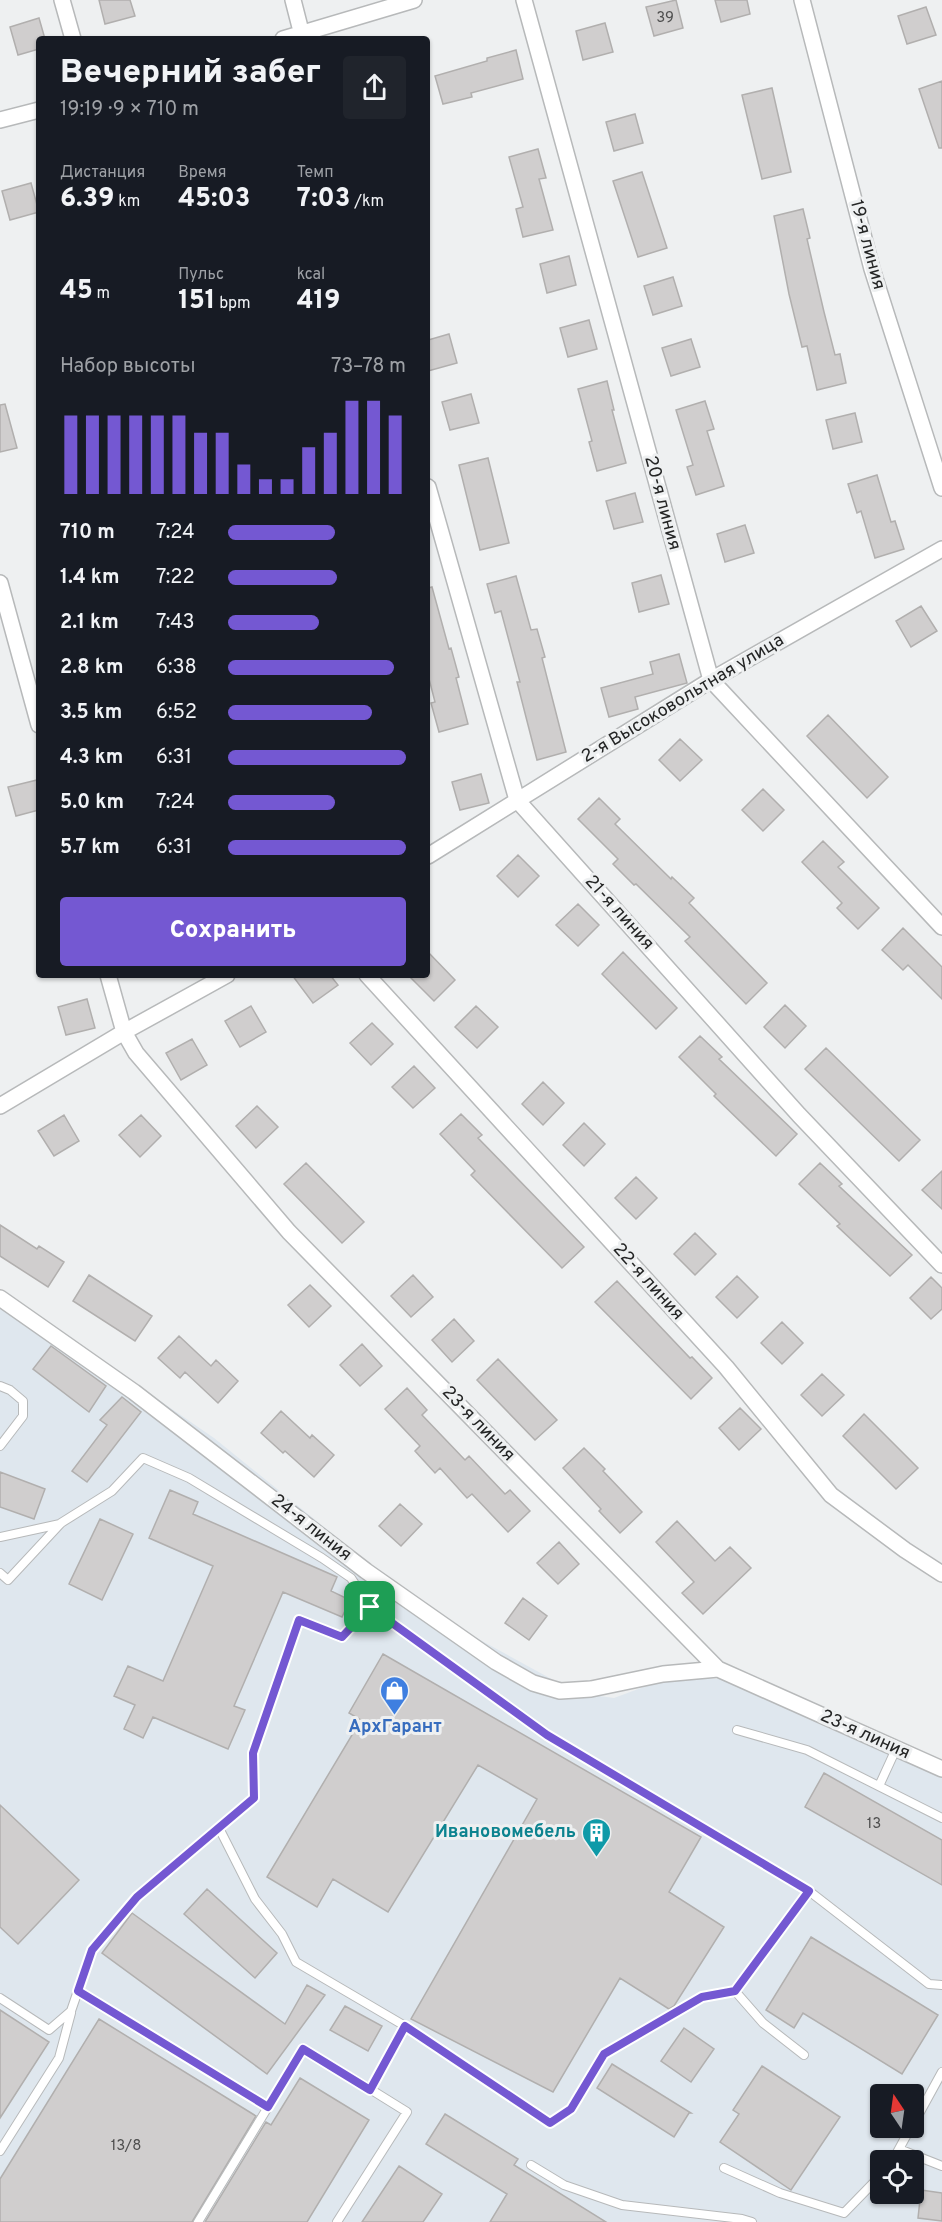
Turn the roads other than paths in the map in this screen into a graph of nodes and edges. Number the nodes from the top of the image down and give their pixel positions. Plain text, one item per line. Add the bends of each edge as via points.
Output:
1 (62, 0) edge
2 (293, 0) edge
3 (414, 0) edge
4 (524, 0) edge
5 (802, 0) edge
6 (72, 36) edge
7 (303, 36) edge
8 (36, 111) edge
9 (0, 120) edge
10 (942, 488) edge
11 (430, 494) edge
12 (942, 549) edge
13 (0, 584) edge
14 (711, 680) junction
15 (36, 714) edge
16 (517, 800) junction
17 (430, 855) edge
18 (942, 927) edge
19 (109, 978) edge
20 (222, 978) edge
21 (370, 978) edge
22 (124, 1032) junction
23 (0, 1106) edge
24 (942, 1265) edge
25 (0, 1298) edge
26 (0, 1386) edge
27 (0, 1446) edge
28 (62, 1524) junction
29 (0, 1537) edge
30 (0, 1573) edge
31 (942, 1574) edge
32 (370, 1607) junction
33 (718, 1669) junction
34 (737, 1730) dead end
35 (896, 1749) junction
36 (942, 1769) edge
37 (879, 1785) junction
38 (942, 1818) edge
39 (219, 1828) junction
40 (809, 1891) junction
41 (942, 1985) edge
42 (78, 1991) junction
43 (735, 1991) junction
44 (0, 1998) edge
45 (71, 2011) junction
46 (405, 2026) junction
47 (804, 2055) dead end
48 (942, 2072) edge
49 (370, 2090) junction
50 (924, 2105) edge
51 (268, 2107) junction
52 (905, 2138) edge
53 (899, 2149) joint
54 (0, 2151) edge
55 (531, 2165) dead end
56 (942, 2166) edge
57 (724, 2168) dead end
58 (870, 2186) edge
59 (844, 2213) junction
60 (198, 2222) edge
61 (337, 2222) edge
62 (752, 2222) edge
63 (837, 2222) edge

1 - 6 street
2 - 7 street
3 - 7 street
4 - 14 street, 20-я линия
5 - 10 street, 19-я линия via 872,269
8 - 9 street
11 - 16 street, 21-я линия
12 - 14 street, 2-я Высоковольтная улица
13 - 15 street
14 - 16 street, 2-я Высоковольтная улица
14 - 18 street, 20-я линия
16 - 17 street, 2-я Высоковольтная улица
16 - 24 street, 21-я линия via 799,1115
19 - 22 street, 23-я линия
20 - 22 street
21 - 31 street, 22-я линия via 726,1367 831,1495
22 - 23 street
22 - 33 street, 23-я линия via 136,1053 289,1232
25 - 33 street, 24-я линия via 135,1392 366,1571 496,1662 533,1683 560,1691 591,1689 663,1674
26 - 27 lane via 22,1401 23,1416
28 - 29 lane
28 - 30 lane via 8,1580
28 - 32 lane via 112,1491 143,1458 189,1478 322,1558 351,1578
32 - 39 lane via 342,1637 299,1620 253,1753 254,1798
32 - 40 lane via 547,1735
33 - 35 street, 23-я линия
34 - 37 lane via 807,1750
35 - 36 street, 23-я линия
35 - 37 lane
37 - 38 lane
39 - 42 lane via 137,1897 92,1950
39 - 46 lane via 255,1899 282,1934 296,1962
40 - 41 lane via 929,1984
40 - 43 lane
42 - 45 lane
42 - 51 lane
43 - 46 lane via 702,1997 604,2054 571,2109 550,2123
43 - 47 lane via 763,2023
44 - 45 lane via 49,2030
45 - 54 lane via 59,2058
46 - 49 lane
48 - 50 lane
49 - 51 lane via 303,2049
49 - 61 lane via 407,2112
51 - 60 lane
52 - 53 lane
53 - 56 lane
55 - 62 lane via 564,2185 622,2205
57 - 59 lane via 780,2193
58 - 59 lane
59 - 63 lane

